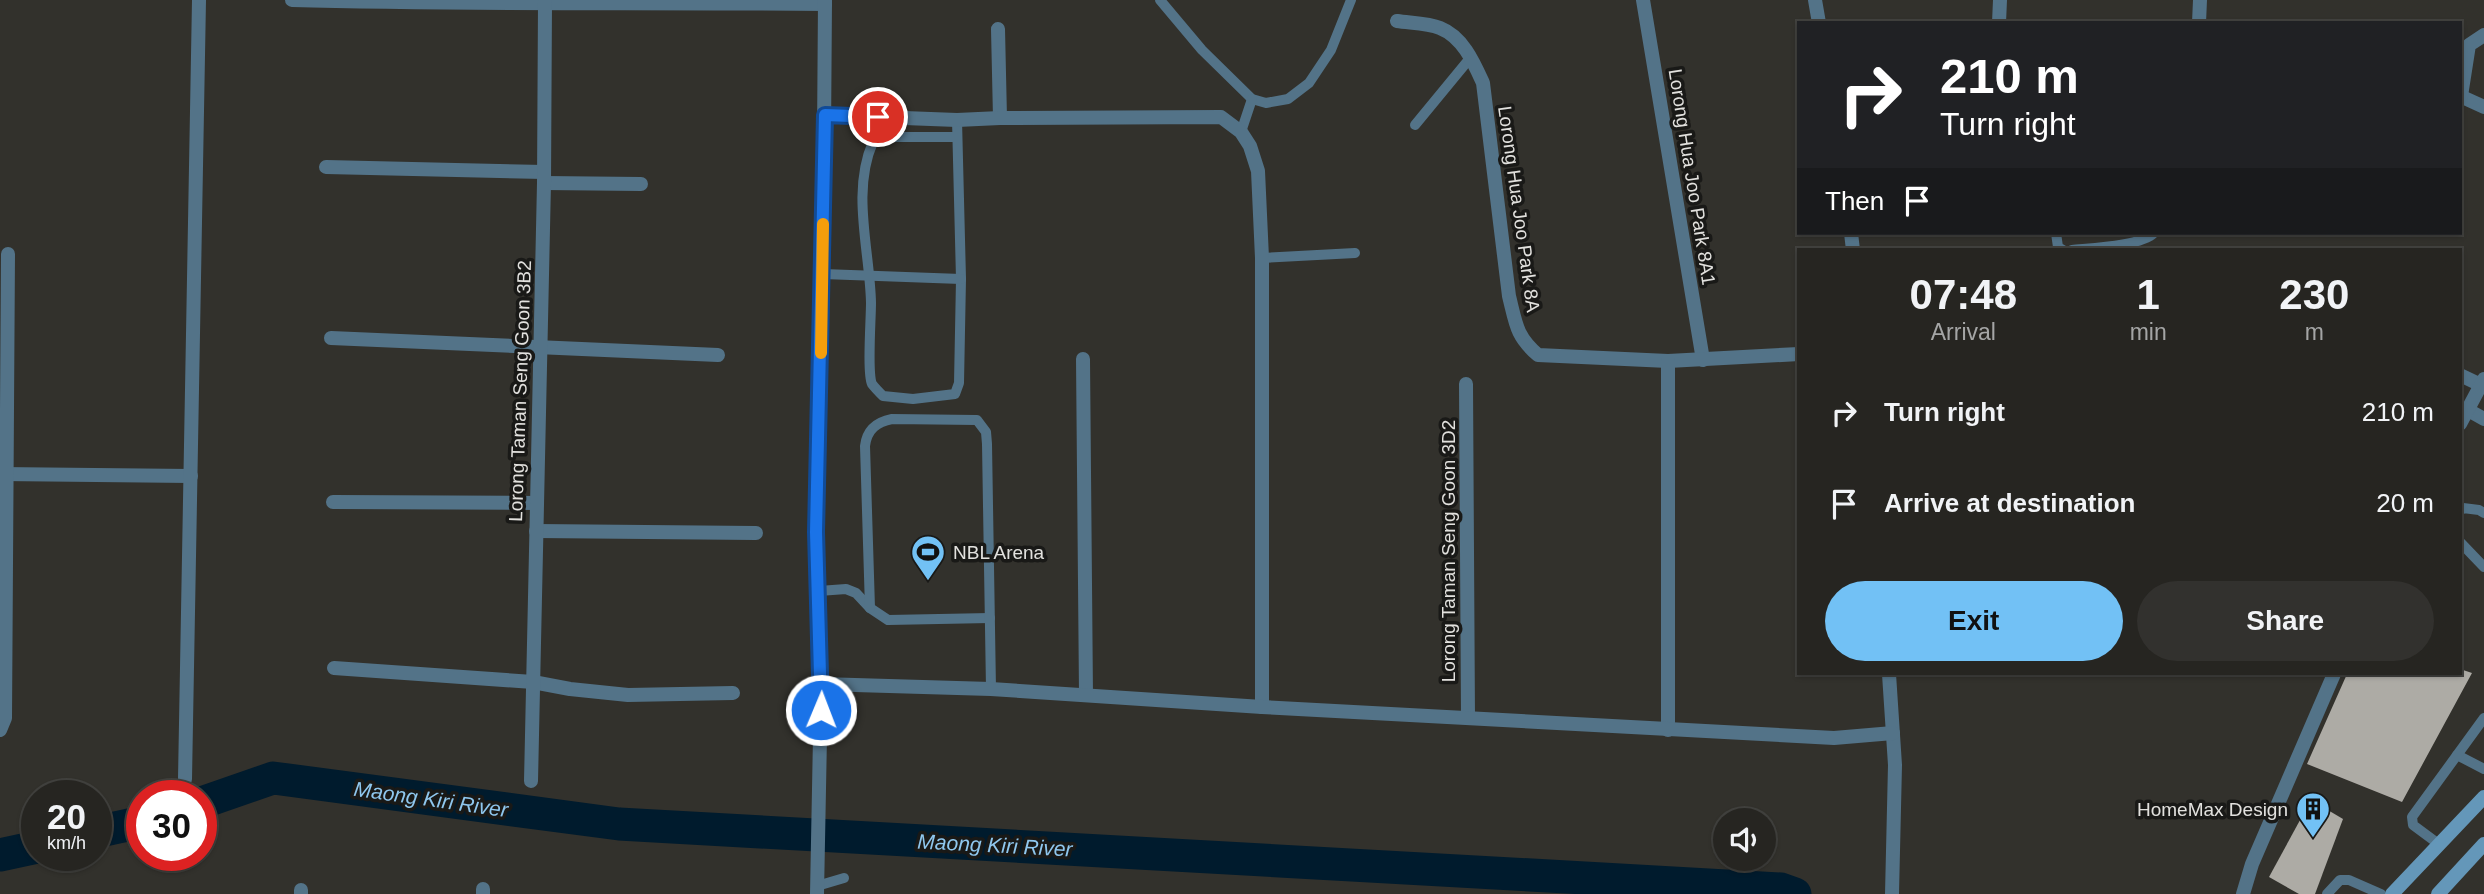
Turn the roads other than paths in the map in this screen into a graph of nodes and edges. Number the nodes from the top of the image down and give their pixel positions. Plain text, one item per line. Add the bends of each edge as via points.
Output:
1 (199, 0) edge
2 (292, 0) edge
3 (1160, 0) edge
4 (1351, 0) edge
5 (1643, 0) edge
6 (1815, 0) edge
7 (2000, 0) edge
8 (2200, 0) edge
9 (630, 1) edge
10 (454, 2) edge
11 (545, 2) junction
12 (825, 2) edge
13 (1397, 21) dead end
14 (1819, 21) edge
15 (1999, 21) edge
16 (2199, 21) edge
17 (998, 29) dead end
18 (2484, 34) edge
19 (1471, 57) junction
20 (2462, 90) edge
21 (2462, 96) edge
22 (1252, 99) junction
23 (2484, 107) edge
24 (825, 115) junction
25 (1000, 118) junction
26 (957, 120) junction
27 (1415, 125) dead end
28 (1241, 132) junction
29 (957, 137) junction
30 (326, 167) dead end
31 (544, 177) junction
32 (641, 184) dead end
33 (2152, 235) edge
34 (2087, 248) edge
35 (1355, 253) dead end
36 (8, 254) dead end
37 (1262, 258) junction
38 (823, 274) junction
39 (868, 277) junction
40 (961, 279) junction
41 (331, 338) dead end
42 (541, 348) junction
43 (1797, 354) edge
44 (718, 355) dead end
45 (1083, 359) dead end
46 (1703, 360) junction
47 (1668, 361) junction
48 (2462, 376) edge
49 (2482, 382) edge
50 (1466, 384) dead end
51 (2464, 417) edge
52 (2484, 419) edge
53 (4, 474) edge
54 (191, 476) junction
55 (333, 502) dead end
56 (536, 503) junction
57 (2462, 509) edge
58 (2484, 513) edge
59 (536, 531) junction
60 (756, 533) dead end
61 (2462, 544) edge
62 (2484, 567) edge
63 (819, 591) junction
64 (870, 608) junction
65 (990, 618) junction
66 (334, 668) dead end
67 (1889, 675) edge
68 (2334, 675) edge
69 (533, 682) junction
70 (821, 684) junction
71 (991, 689) junction
72 (733, 693) dead end
73 (1086, 695) junction
74 (1262, 708) junction
75 (2484, 718) edge
76 (1468, 719) junction
77 (0, 730) edge
78 (1668, 730) junction
79 (1893, 733) junction
80 (2457, 755) junction
81 (2484, 769) edge
82 (185, 779) dead end
83 (531, 781) dead end
84 (2484, 797) edge
85 (2484, 844) edge
86 (2440, 845) junction
87 (844, 878) dead end
88 (817, 890) edge
89 (1892, 894) edge
90 (2243, 894) edge
91 (2327, 894) edge
92 (2381, 894) edge
93 (2392, 894) edge
94 (2438, 894) edge

1 - 54 street
2 - 10 street
3 - 22 lane
4 - 22 lane via 1331,50 1309,83 1274,103
5 - 46 street, Lorong Hua Joo Park 8A1
6 - 14 street
7 - 15 street
8 - 16 street
9 - 11 street
9 - 12 street
10 - 11 street
11 - 31 street, Lorong Taman Seng Goon 3B2
12 - 24 street
13 - 19 street, Lorong Hua Joo Park 8A via 1441,28
17 - 25 street
18 - 20 street via 2469,45
19 - 27 lane
19 - 47 street, Lorong Hua Joo Park 8A via 1483,83 1509,296 1523,342 1538,355
21 - 23 street
22 - 28 lane
24 - 26 street
24 - 38 street
25 - 26 street
25 - 28 street via 1221,117
26 - 29 lane
28 - 37 street via 1258,171
29 - 39 lane via 883,137 873,142 867,154 863,205
29 - 40 lane
30 - 31 street
31 - 32 street
31 - 42 street, Lorong Taman Seng Goon 3B2
33 - 34 lane
35 - 37 lane
36 - 53 street
37 - 74 street
38 - 39 lane
38 - 63 street via 816,532
39 - 40 lane
39 - 40 lane via 872,383 883,396 913,398 955,394
41 - 42 street
42 - 44 street
42 - 56 street, Lorong Taman Seng Goon 3B2
43 - 46 street, Lorong Hua Joo Park 8A
45 - 73 street
46 - 47 street, Lorong Hua Joo Park 8A
47 - 78 street
48 - 49 street
49 - 51 street
50 - 76 street, Lorong Taman Seng Goon 3D2
51 - 52 street
53 - 54 street
53 - 77 street via 5,718
54 - 82 street
55 - 56 street
56 - 59 street, Lorong Taman Seng Goon 3B2
57 - 58 lane
59 - 60 street
59 - 69 street, Lorong Taman Seng Goon 3B2
61 - 62 lane
63 - 64 lane via 846,589
63 - 70 street
64 - 65 lane via 888,620
64 - 65 lane via 865,446 871,429 892,419 976,420 986,432 987,444
65 - 71 lane
66 - 69 street
67 - 79 street
68 - 90 street
69 - 72 street via 628,695
69 - 83 street, Lorong Taman Seng Goon 3B2
70 - 71 street
70 - 88 street
71 - 73 street
73 - 74 street
74 - 76 street
75 - 80 lane
76 - 78 street
78 - 79 street via 1834,738
79 - 89 street
80 - 81 lane
80 - 86 lane via 2412,817 2413,825
84 - 86 main road
85 - 94 main road
86 - 93 main road
87 - 88 lane
91 - 92 lane via 2340,880 2349,880

